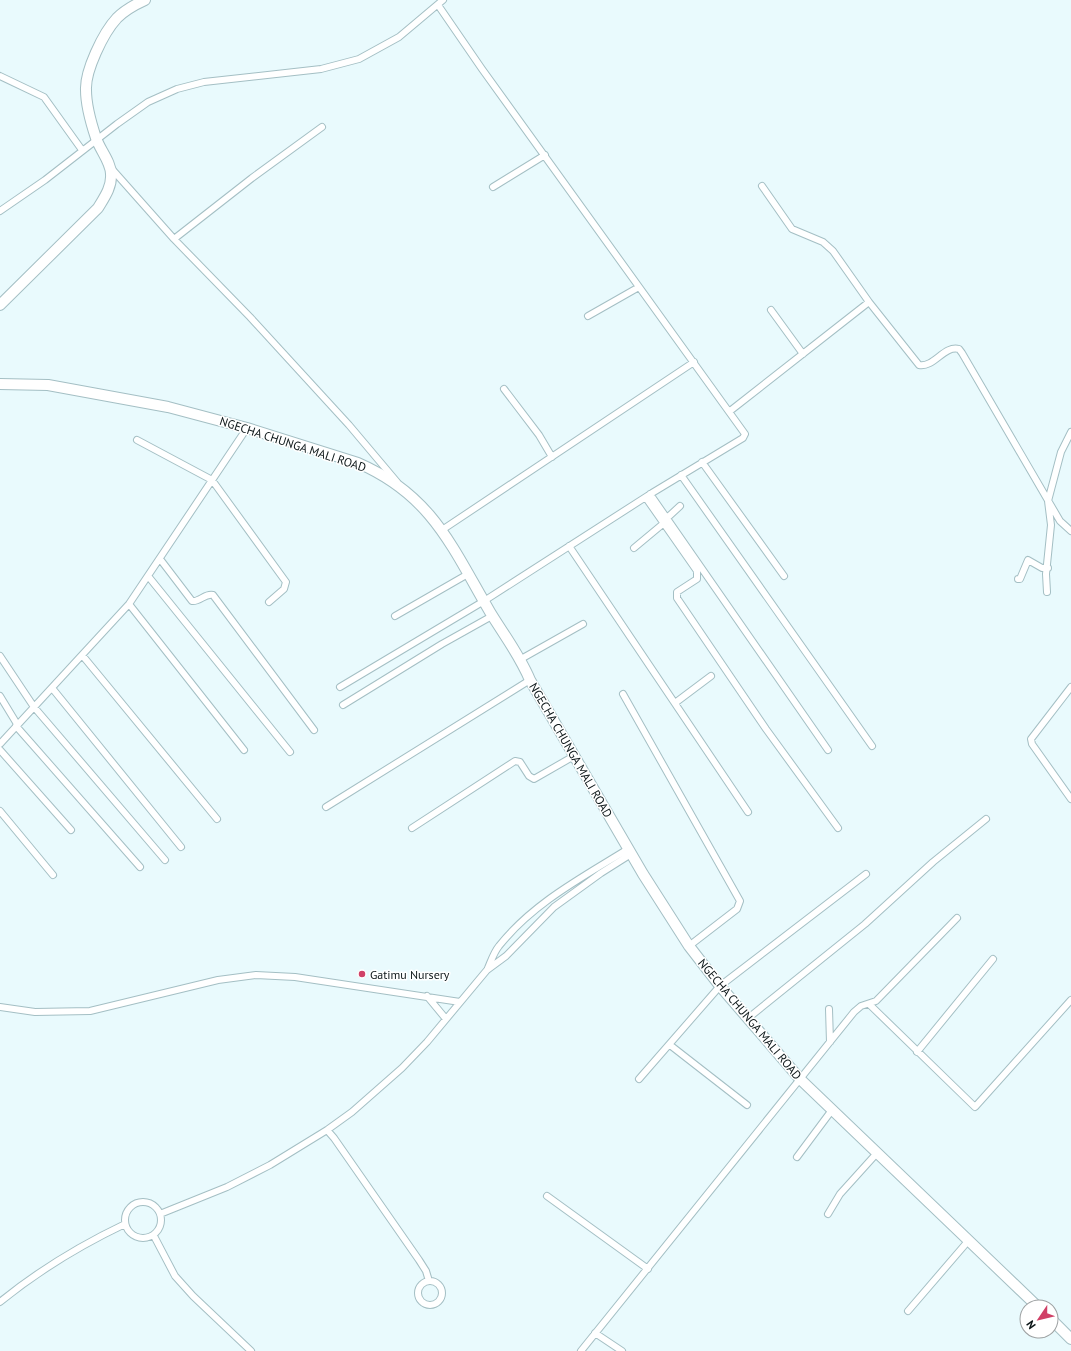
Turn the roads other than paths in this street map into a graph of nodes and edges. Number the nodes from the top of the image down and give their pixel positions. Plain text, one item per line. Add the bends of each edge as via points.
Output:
1 (144, 0) edge
2 (441, 2) edge
3 (0, 76) edge
4 (322, 127) dead end
5 (97, 139) junction
6 (82, 150) junction
7 (544, 155) junction
8 (110, 168) junction
9 (762, 186) dead end
10 (493, 187) dead end
11 (0, 211) edge
12 (174, 239) junction
13 (639, 287) junction
14 (869, 302) junction
15 (0, 304) edge
16 (771, 310) dead end
17 (588, 316) dead end
18 (803, 354) junction
19 (694, 362) junction
20 (0, 384) edge
21 (504, 389) dead end
22 (730, 411) junction
23 (247, 428) junction
24 (1071, 432) edge
25 (137, 440) dead end
26 (552, 457) junction
27 (702, 462) junction
28 (681, 475) junction
29 (212, 480) junction
30 (402, 488) junction
31 (648, 496) junction
32 (1048, 501) junction
33 (680, 506) dead end
34 (666, 520) junction
35 (442, 530) junction
36 (1071, 531) edge
37 (569, 546) junction
38 (634, 548) dead end
39 (160, 559) junction
40 (1048, 568) junction
41 (468, 574) junction
42 (148, 576) junction
43 (784, 576) dead end
44 (1018, 579) dead end
45 (1047, 592) dead end
46 (484, 601) junction
47 (269, 602) dead end
48 (129, 604) junction
49 (394, 616) dead end
50 (492, 616) junction
51 (583, 624) dead end
52 (82, 655) junction
53 (0, 656) edge
54 (521, 659) junction
55 (711, 676) dead end
56 (530, 680) junction
57 (340, 687) dead end
58 (52, 688) junction
59 (1070, 691) edge
60 (623, 694) dead end
61 (0, 696) edge
62 (675, 703) junction
63 (343, 705) dead end
64 (34, 707) junction
65 (16, 725) junction
66 (314, 730) dead end
67 (0, 744) edge
68 (872, 746) dead end
69 (0, 750) edge
70 (244, 750) dead end
71 (828, 750) dead end
72 (290, 752) dead end
73 (574, 756) junction
74 (1071, 799) edge
75 (326, 806) dead end
76 (0, 811) edge
77 (748, 812) dead end
78 (217, 819) dead end
79 (986, 819) dead end
80 (412, 828) dead end
81 (838, 828) dead end
82 (71, 830) dead end
83 (181, 847) dead end
84 (630, 851) junction
85 (165, 860) dead end
86 (140, 867) dead end
87 (866, 874) dead end
88 (53, 875) dead end
89 (957, 918) dead end
90 (689, 946) junction
91 (993, 959) dead end
92 (487, 970) junction
93 (720, 986) junction
94 (427, 996) junction
95 (1071, 1000) edge
96 (460, 1002) junction
97 (869, 1004) junction
98 (0, 1007) edge
99 (829, 1009) dead end
100 (747, 1019) junction
101 (446, 1020) junction
102 (830, 1042) junction
103 (670, 1045) junction
104 (917, 1052) junction
105 (639, 1078) dead end
106 (800, 1079) junction
107 (747, 1105) dead end
108 (832, 1110) junction
109 (327, 1130) junction
110 (877, 1153) junction
111 (797, 1158) dead end
112 (547, 1196) dead end
113 (160, 1214) junction
114 (828, 1214) dead end
115 (125, 1224) junction
116 (154, 1236) junction
117 (969, 1240) junction
118 (648, 1269) junction
119 (429, 1281) junction
120 (1030, 1299) edge
121 (0, 1302) edge
122 (908, 1311) dead end
123 (1059, 1327) edge
124 (595, 1333) junction
125 (1071, 1338) edge
126 (251, 1351) edge
127 (581, 1351) edge
128 (622, 1351) edge

1 - 5 main road via 130,7 116,20 104,37 89,70 86,91
2 - 5 street via 399,37 359,59 321,69 244,76 177,89 148,102
2 - 7 street
3 - 6 street via 44,97
4 - 12 street
5 - 6 street
5 - 8 main road
6 - 11 street
7 - 10 street
7 - 13 street
8 - 12 street
8 - 15 main road via 111,181 98,208
9 - 14 street via 792,229 823,242 833,251
12 - 30 street via 349,425
13 - 17 street
13 - 19 street
14 - 18 street
14 - 32 street via 919,366 926,365 953,349 959,349
16 - 18 street
18 - 22 street
19 - 22 street
19 - 26 street
20 - 23 main road, NGECHA CHUNGA MALI ROAD via 48,385 168,406
21 - 26 street via 539,435
22 - 27 street via 745,432 744,436
23 - 29 street
23 - 30 main road, NGECHA CHUNGA MALI ROAD via 358,463
24 - 32 street via 1061,452
25 - 29 street
26 - 35 street
27 - 28 street
27 - 43 street
28 - 31 street
28 - 68 street
29 - 39 street
29 - 47 street via 286,582 284,588
30 - 35 main road, NGECHA CHUNGA MALI ROAD via 426,510
31 - 34 street
31 - 37 street
32 - 36 street via 1060,521
32 - 40 street via 1051,525
33 - 34 street
34 - 38 street
34 - 71 street
34 - 81 street via 698,576 677,592 677,598 766,729
35 - 41 main road, NGECHA CHUNGA MALI ROAD
37 - 46 street
37 - 62 street
39 - 42 street
39 - 66 street via 192,600 198,601 213,595
40 - 44 street via 1042,568 1028,560 1020,580
40 - 45 street
41 - 46 main road, NGECHA CHUNGA MALI ROAD
41 - 49 street
42 - 48 street
42 - 72 street
46 - 50 main road, NGECHA CHUNGA MALI ROAD
46 - 57 street
48 - 52 street
48 - 70 street
50 - 54 main road, NGECHA CHUNGA MALI ROAD
50 - 63 street
51 - 54 street
52 - 58 street
52 - 78 street
53 - 64 street
54 - 56 main road, NGECHA CHUNGA MALI ROAD
55 - 62 street
56 - 73 main road, NGECHA CHUNGA MALI ROAD
56 - 75 street
58 - 64 street
58 - 83 street
59 - 74 street via 1031,739
60 - 90 street via 740,900 737,910
61 - 65 street
62 - 77 street
64 - 65 street
64 - 85 street
65 - 67 street
65 - 86 street
69 - 82 street
73 - 80 street via 534,779 520,762 515,761
73 - 84 main road, NGECHA CHUNGA MALI ROAD
76 - 88 street
79 - 100 street via 865,924
84 - 90 main road, NGECHA CHUNGA MALI ROAD
84 - 92 street via 554,907 506,956
84 - 92 street via 533,911 498,947
87 - 93 street
89 - 97 street via 876,1001
90 - 93 main road, NGECHA CHUNGA MALI ROAD
91 - 104 street
92 - 96 street
93 - 100 main road, NGECHA CHUNGA MALI ROAD
93 - 103 street
94 - 96 street via 447,1002
94 - 98 street via 295,977 256,975 218,980 90,1010 35,1012
94 - 101 street
95 - 104 street via 974,1107
96 - 101 street
97 - 102 street via 854,1012
97 - 104 street
99 - 102 street
100 - 106 main road, NGECHA CHUNGA MALI ROAD
101 - 109 street via 402,1068 352,1112
102 - 106 street
103 - 105 street
103 - 107 street
106 - 108 main road, NGECHA CHUNGA MALI ROAD
106 - 118 street
108 - 110 main road, NGECHA CHUNGA MALI ROAD
108 - 111 street
109 - 113 street via 270,1165 227,1187
109 - 119 street via 426,1270
110 - 114 street via 840,1194
110 - 117 main road, NGECHA CHUNGA MALI ROAD
112 - 118 street
113 - 115 street via 153,1205 141,1202 130,1207
113 - 116 street via 160,1226
115 - 116 street via 127,1230 136,1238
115 - 121 street via 76,1249
116 - 126 street via 175,1276 192,1296
117 - 120 main road, NGECHA CHUNGA MALI ROAD
117 - 122 street
118 - 124 street
119 - 119 street via 439,1284 443,1292 438,1303 430,1306 423,1303 418,1293 421,1285
123 - 125 main road
124 - 127 street
124 - 128 street

